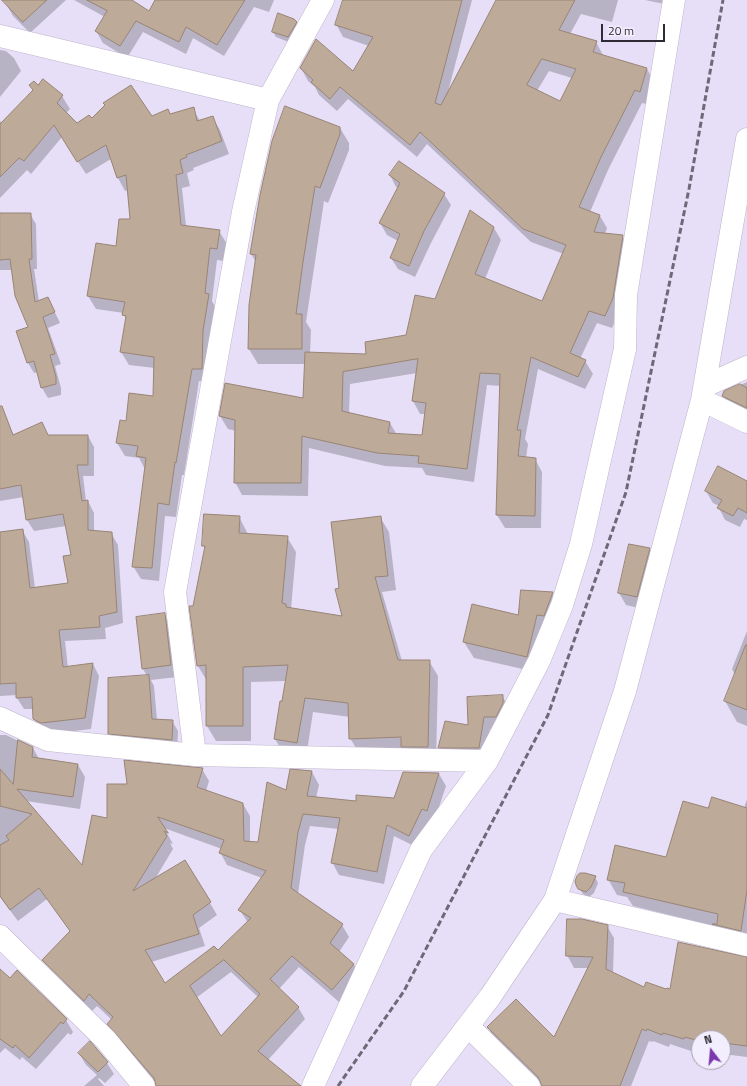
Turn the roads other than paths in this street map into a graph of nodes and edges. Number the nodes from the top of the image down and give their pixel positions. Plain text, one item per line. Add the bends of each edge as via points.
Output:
1 (323, 0) edge
2 (674, 0) edge
3 (0, 36) edge
4 (268, 100) junction
5 (747, 139) edge
6 (747, 367) edge
7 (704, 393) junction
8 (747, 422) edge
9 (0, 718) edge
10 (195, 755) junction
11 (487, 761) junction
12 (555, 900) junction
13 (0, 936) edge
14 (747, 945) edge
15 (468, 1026) junction
16 (144, 1086) edge
17 (313, 1086) edge
18 (422, 1086) edge
19 (529, 1086) edge

1 - 4 street
2 - 11 street via 626,295 625,349 580,544 562,605 539,661
3 - 4 street
4 - 10 street via 243,212 175,592
5 - 7 street
6 - 7 street
7 - 8 street
7 - 12 street via 625,691
9 - 10 street via 48,740
10 - 11 street
11 - 17 street via 421,850
12 - 14 street
12 - 15 street
13 - 16 street via 106,1040
15 - 18 street
15 - 19 street

